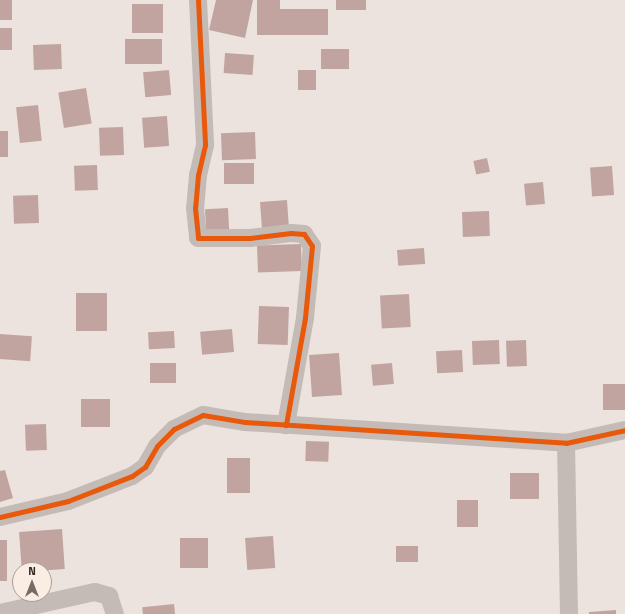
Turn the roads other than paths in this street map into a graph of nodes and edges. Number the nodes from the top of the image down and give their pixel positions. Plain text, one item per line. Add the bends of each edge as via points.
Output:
1 (198, 0) edge
2 (286, 425) junction
3 (625, 430) edge
4 (566, 443) junction
5 (0, 517) edge
6 (0, 613) edge
7 (115, 614) edge
8 (569, 614) edge

1 - 2 street via 205,145 198,175 195,208 198,238 250,238 291,233 304,234 312,246 305,318
2 - 4 street
2 - 5 street via 203,415 174,429 157,446 145,467 132,476 68,501
3 - 4 street
4 - 8 street
6 - 7 street via 95,592 109,596

